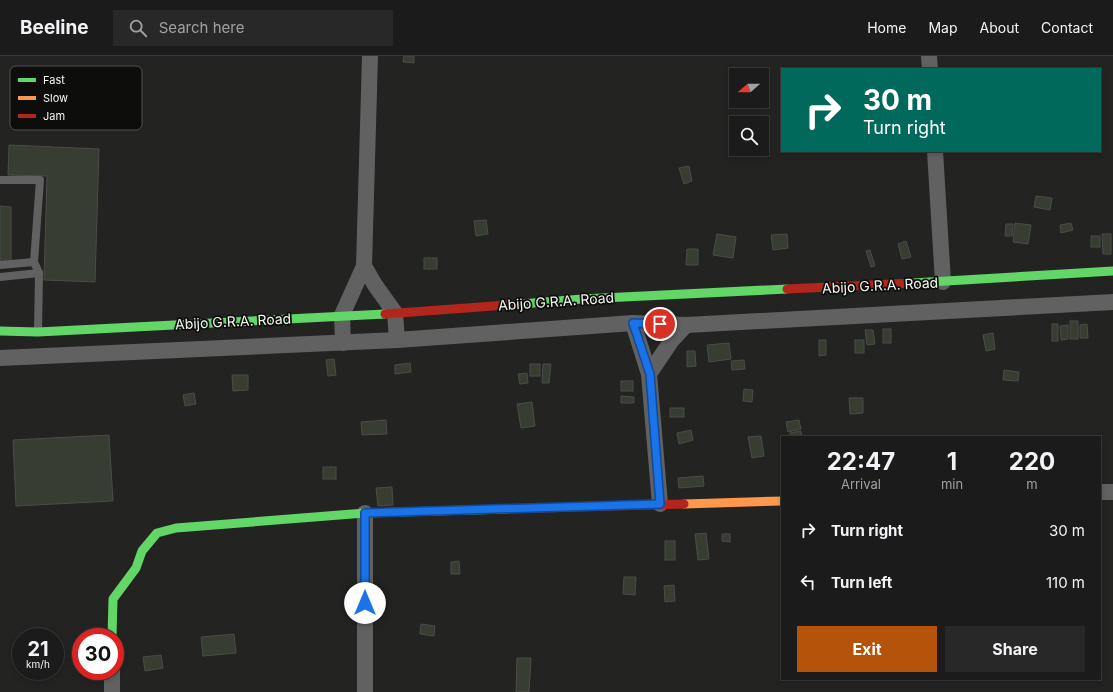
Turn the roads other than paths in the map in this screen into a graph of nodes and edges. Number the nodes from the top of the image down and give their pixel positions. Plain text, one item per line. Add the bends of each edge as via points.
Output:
1 (370, 56) edge
2 (929, 56) edge
3 (930, 68) edge
4 (935, 152) edge
5 (0, 180) edge
6 (34, 262) junction
7 (0, 265) edge
8 (364, 266) junction
9 (1113, 271) edge
10 (39, 273) junction
11 (0, 277) edge
12 (943, 282) junction
13 (1113, 302) edge
14 (395, 313) junction
15 (342, 315) junction
16 (633, 323) junction
17 (686, 325) junction
18 (0, 332) edge
19 (38, 332) junction
20 (397, 340) junction
21 (343, 343) junction
22 (0, 358) edge
23 (650, 374) junction
24 (1101, 492) edge
25 (1113, 492) edge
26 (781, 501) edge
27 (660, 504) junction
28 (365, 513) junction
29 (112, 628) edge
30 (112, 680) edge
31 (112, 692) edge
32 (365, 692) edge

1 - 8 street
2 - 3 street
4 - 12 street
5 - 6 lane via 40,180
6 - 7 lane
6 - 10 lane
8 - 14 street
8 - 15 street
9 - 12 street, Abijo G.R.A. Road
10 - 11 lane
10 - 19 lane
12 - 14 street, Abijo G.R.A. Road via 582,299
13 - 17 street, Abijo G.R.A. Road
14 - 15 street, Abijo G.R.A. Road
14 - 20 street
15 - 19 street, Abijo G.R.A. Road
15 - 21 street
16 - 17 street, Abijo G.R.A. Road
16 - 20 street, Abijo G.R.A. Road
16 - 23 street
17 - 23 street via 672,340
18 - 19 street, Abijo G.R.A. Road
20 - 21 street, Abijo G.R.A. Road
21 - 22 street, Abijo G.R.A. Road
23 - 27 street
24 - 25 street
26 - 27 street
27 - 28 street
28 - 29 street via 176,528 157,533 142,551 136,568 113,599
28 - 32 street
30 - 31 street

